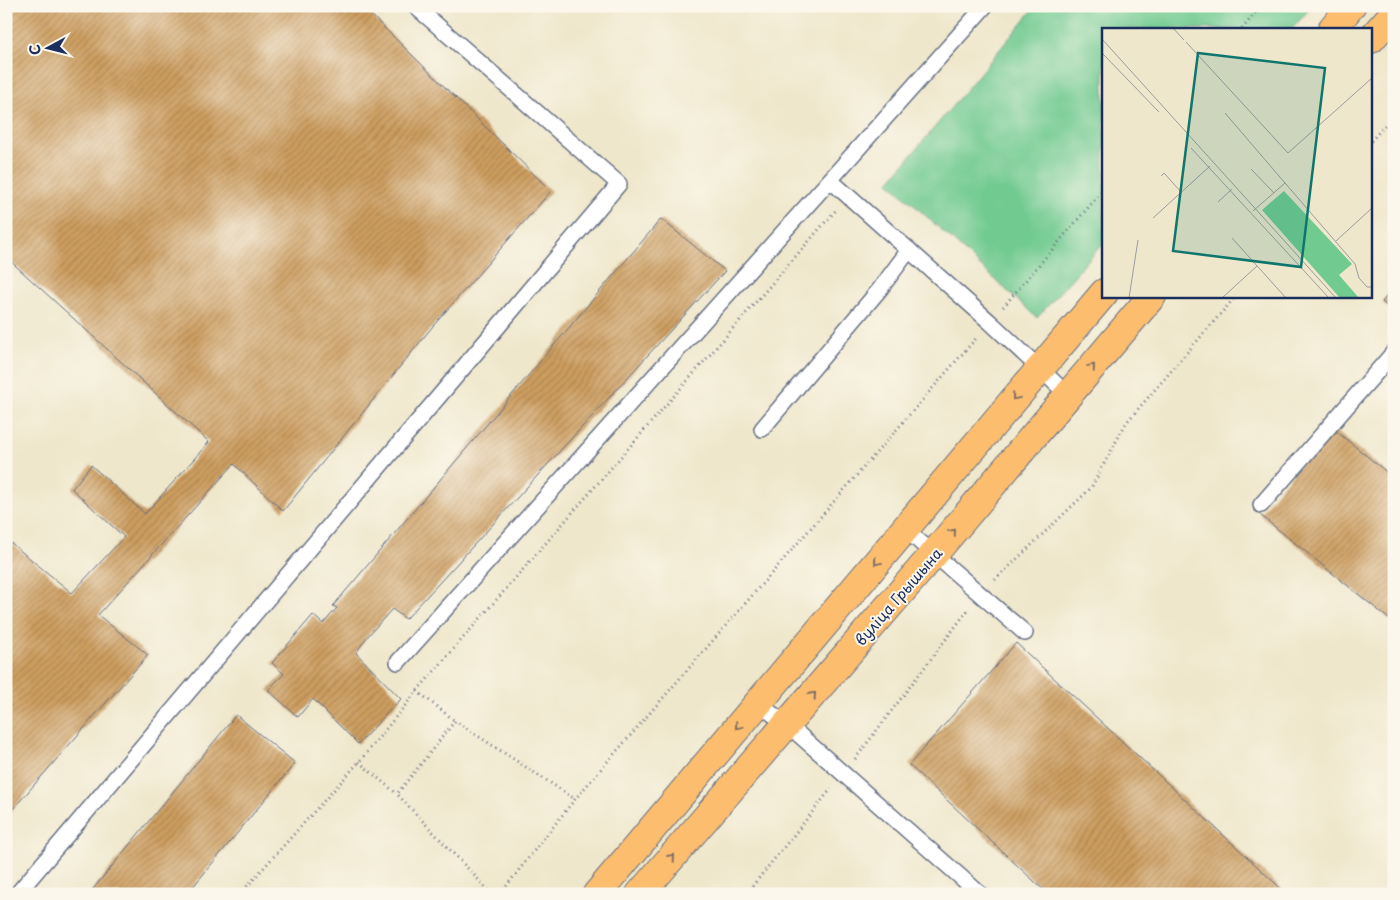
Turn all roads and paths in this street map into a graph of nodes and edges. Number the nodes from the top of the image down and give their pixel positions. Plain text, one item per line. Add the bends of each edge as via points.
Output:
1 (415, 6) edge
2 (985, 6) edge
3 (1261, 6) edge
4 (1351, 6) edge
5 (1394, 13) edge
6 (1243, 28) edge
7 (1333, 28) edge
8 (1372, 38) edge
9 (1394, 115) edge
10 (1372, 140) edge
11 (830, 180) junction
12 (1102, 191) edge
13 (848, 197) junction
14 (909, 250) junction
15 (1102, 296) edge
16 (1150, 298) edge
17 (990, 322) junction
18 (1394, 352) edge
19 (1039, 369) junction
20 (1068, 395) junction
21 (762, 428) dead end
22 (1262, 505) dead end
23 (905, 529) junction
24 (933, 555) junction
25 (1025, 633) dead end
26 (398, 662) dead end
27 (417, 691) junction
28 (757, 703) junction
29 (455, 720) junction
30 (788, 724) junction
31 (359, 762) junction
32 (397, 794) junction
33 (575, 799) junction
34 (17, 894) edge
35 (240, 894) edge
36 (492, 894) edge
37 (500, 894) edge
38 (597, 894) edge
39 (640, 894) edge
40 (980, 894) edge

1 - 34 lane via 619,184
2 - 11 lane
3 - 6 path
4 - 7 main road
5 - 8 main road
9 - 10 path
11 - 13 lane
11 - 26 lane
12 - 17 path
13 - 14 lane
13 - 27 path
14 - 17 lane
14 - 21 lane
15 - 19 main road
20 -> 16 main road, вуліца Грышына
17 - 19 lane
17 - 33 path
18 - 22 lane
19 - 20 lane
19 -> 23 main road
24 -> 20 main road, вуліца Грышына
23 - 24 lane
23 -> 28 main road
24 - 25 lane
30 -> 24 main road, вуліца Грышына
27 - 29 path
27 - 31 path
28 - 30 lane
28 -> 38 main road
29 - 32 path
29 - 33 path
39 -> 30 main road, вуліца Грышына
30 - 40 lane
31 - 32 path
31 - 35 path
32 - 36 path
33 - 37 path

